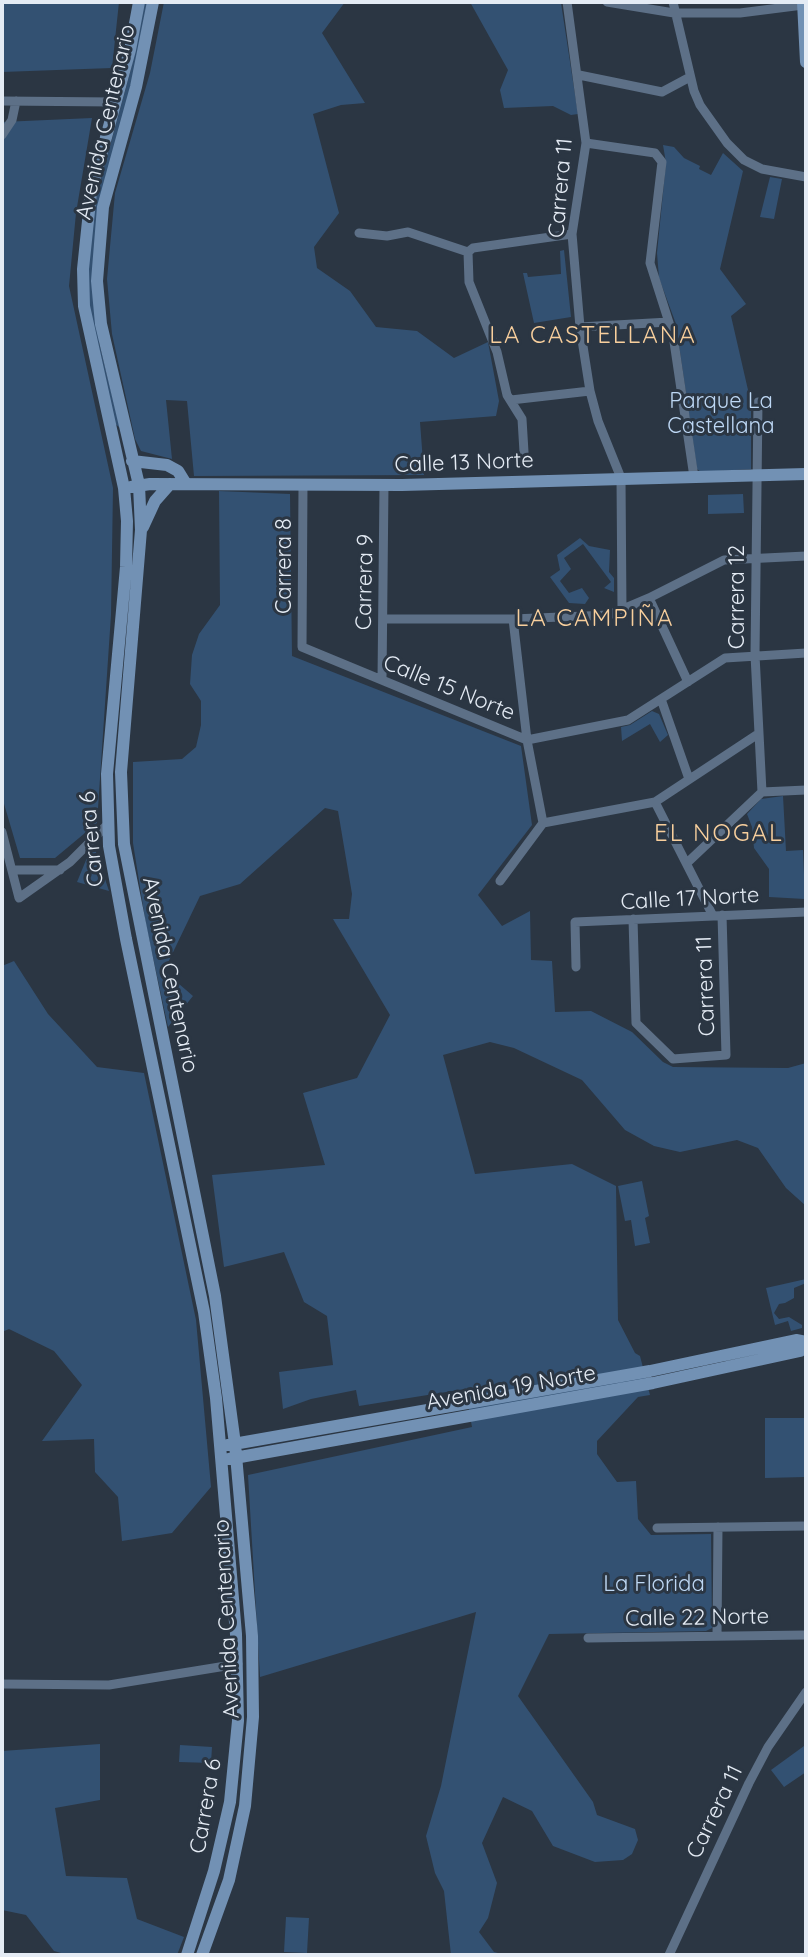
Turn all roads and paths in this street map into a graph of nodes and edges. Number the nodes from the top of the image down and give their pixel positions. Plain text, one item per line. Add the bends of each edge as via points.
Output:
1 (139, 2) edge
2 (153, 2) edge
3 (567, 2) edge
4 (607, 2) edge
5 (803, 3) edge
6 (674, 7) edge
7 (806, 62) edge
8 (579, 75) junction
9 (690, 77) junction
10 (2, 101) edge
11 (16, 101) junction
12 (115, 102) junction
13 (2, 135) edge
14 (586, 143) junction
15 (806, 177) edge
16 (359, 233) dead end
17 (572, 234) junction
18 (468, 252) junction
19 (669, 322) junction
20 (580, 327) junction
21 (590, 391) junction
22 (511, 400) junction
23 (758, 402) dead end
24 (524, 452) dead end
25 (132, 461) junction
26 (806, 474) edge
27 (757, 476) junction
28 (694, 477) junction
29 (621, 478) junction
30 (170, 484) junction
31 (186, 484) junction
32 (139, 485) junction
33 (303, 485) junction
34 (384, 485) junction
35 (124, 488) junction
36 (141, 530) junction
37 (806, 556) edge
38 (755, 559) junction
39 (649, 598) junction
40 (622, 611) junction
41 (383, 619) junction
42 (513, 619) junction
43 (302, 647) joint
44 (806, 653) edge
45 (755, 655) junction
46 (382, 680) junction
47 (688, 682) junction
48 (661, 699) junction
49 (758, 734) junction
50 (527, 740) junction
51 (689, 779) junction
52 (806, 790) edge
53 (762, 792) junction
54 (655, 802) junction
55 (543, 823) junction
56 (108, 824) junction
57 (2, 832) edge
58 (688, 862) junction
59 (13, 870) junction
60 (60, 870) junction
61 (500, 881) dead end
62 (806, 912) edge
63 (718, 916) junction
64 (633, 919) junction
65 (576, 967) dead end
66 (806, 1344) edge
67 (651, 1377) junction
68 (236, 1451) junction
69 (221, 1453) junction
70 (806, 1526) edge
71 (718, 1527) junction
72 (657, 1528) dead end
73 (717, 1635) junction
74 (806, 1635) edge
75 (588, 1638) dead end
76 (238, 1664) junction
77 (2, 1684) edge
78 (806, 1692) edge
79 (234, 1771) junction
80 (249, 1772) junction
81 (187, 1955) edge
82 (202, 1955) edge
83 (669, 1955) edge

1 - 12 main road, Carrera 6
2 - 25 main road, Avenida Centenario via 103,207 97,268 101,324
3 - 8 street, Carrera 11
4 - 6 street
5 - 6 street via 740,13
5 - 7 main road
6 - 9 street
8 - 9 street via 662,92
8 - 14 street, Carrera 11
9 - 15 street via 700,105 744,160
10 - 11 street
11 - 12 street
11 - 13 street
12 - 35 main road, Carrera 6 via 91,192 83,269 84,306
14 - 17 street, Carrera 11
14 - 19 street via 660,157 650,263
16 - 18 street via 408,232
17 - 18 street via 492,240
17 - 20 street, Carrera 11
18 - 22 street via 469,282
19 - 20 street
19 - 28 street
20 - 21 street, Carrera 11
21 - 22 street
21 - 29 street, Carrera 11
22 - 24 street via 522,419
23 - 27 street, Carrera 12
25 - 31 main road via 167,465
25 - 32 main road, Avenida Centenario
26 - 27 main road, Calle 13 Norte
27 - 28 main road, Calle 13 Norte
27 - 38 street, Carrera 12
28 - 29 main road, Calle 13 Norte
29 - 34 main road, Calle 13 Norte
29 - 40 street, Carrera 11
30 - 31 main road, Calle 13 Norte
30 - 32 main road, Calle 13 Norte
30 - 36 main road
31 - 33 main road, Calle 13 Norte
32 - 35 main road, Calle 13 Norte
32 - 36 main road, Avenida Centenario
33 - 34 main road, Calle 13 Norte
33 - 43 street, Carrera 8
34 - 41 street, Carrera 9
35 - 56 main road, Carrera 6 via 126,567 107,774
36 - 68 main road, Avenida Centenario via 121,772 124,844 215,1296
37 - 38 street
38 - 39 street via 724,560
38 - 45 street, Carrera 12
39 - 40 street
39 - 47 street
40 - 42 street
41 - 42 street
41 - 46 street, Carrera 9
42 - 50 street
43 - 46 street, Calle 15 Norte
44 - 45 street, Calle 15 Norte
45 - 47 street, Calle 15 Norte via 725,658
45 - 49 street, Carrera 12
46 - 50 street, Calle 15 Norte
47 - 48 street, Calle 15 Norte
48 - 50 street, Calle 15 Norte via 628,720
48 - 51 street
49 - 51 street
49 - 53 street, Carrera 12
50 - 55 street
51 - 54 street
52 - 53 street
53 - 58 street
54 - 55 street
54 - 58 street, Carrera 11
55 - 61 street
56 - 60 street
56 - 69 main road, Carrera 6 via 126,939 204,1312
57 - 59 street
58 - 63 street, Carrera 11
59 - 60 street
59 - 60 street via 19,898
62 - 63 street, Calle 17 Norte
63 - 64 street, Calle 17 Norte
63 - 64 street, Carrera 11 via 726,1055 673,1059 636,1023
64 - 65 street, Calle 17 Norte via 575,922
66 - 67 main road, Avenida 19 Norte via 800,1351
67 - 68 main road, Avenida 19 Norte via 470,1415
67 - 68 main road, Avenida 19 Norte via 468,1402
68 - 69 main road, Avenida 19 Norte
68 - 80 main road, Avenida Centenario via 252,1636
69 - 76 main road, Carrera 6
70 - 71 street
71 - 72 street
71 - 73 street
73 - 74 street, Calle 22 Norte
73 - 75 street, Calle 22 Norte
76 - 77 street via 109,1685
76 - 79 main road, Carrera 6
78 - 83 street, Carrera 11 via 749,1783
79 - 80 street
79 - 81 main road, Carrera 6 via 225,1829
80 - 82 main road, Avenida Centenario via 229,1880

